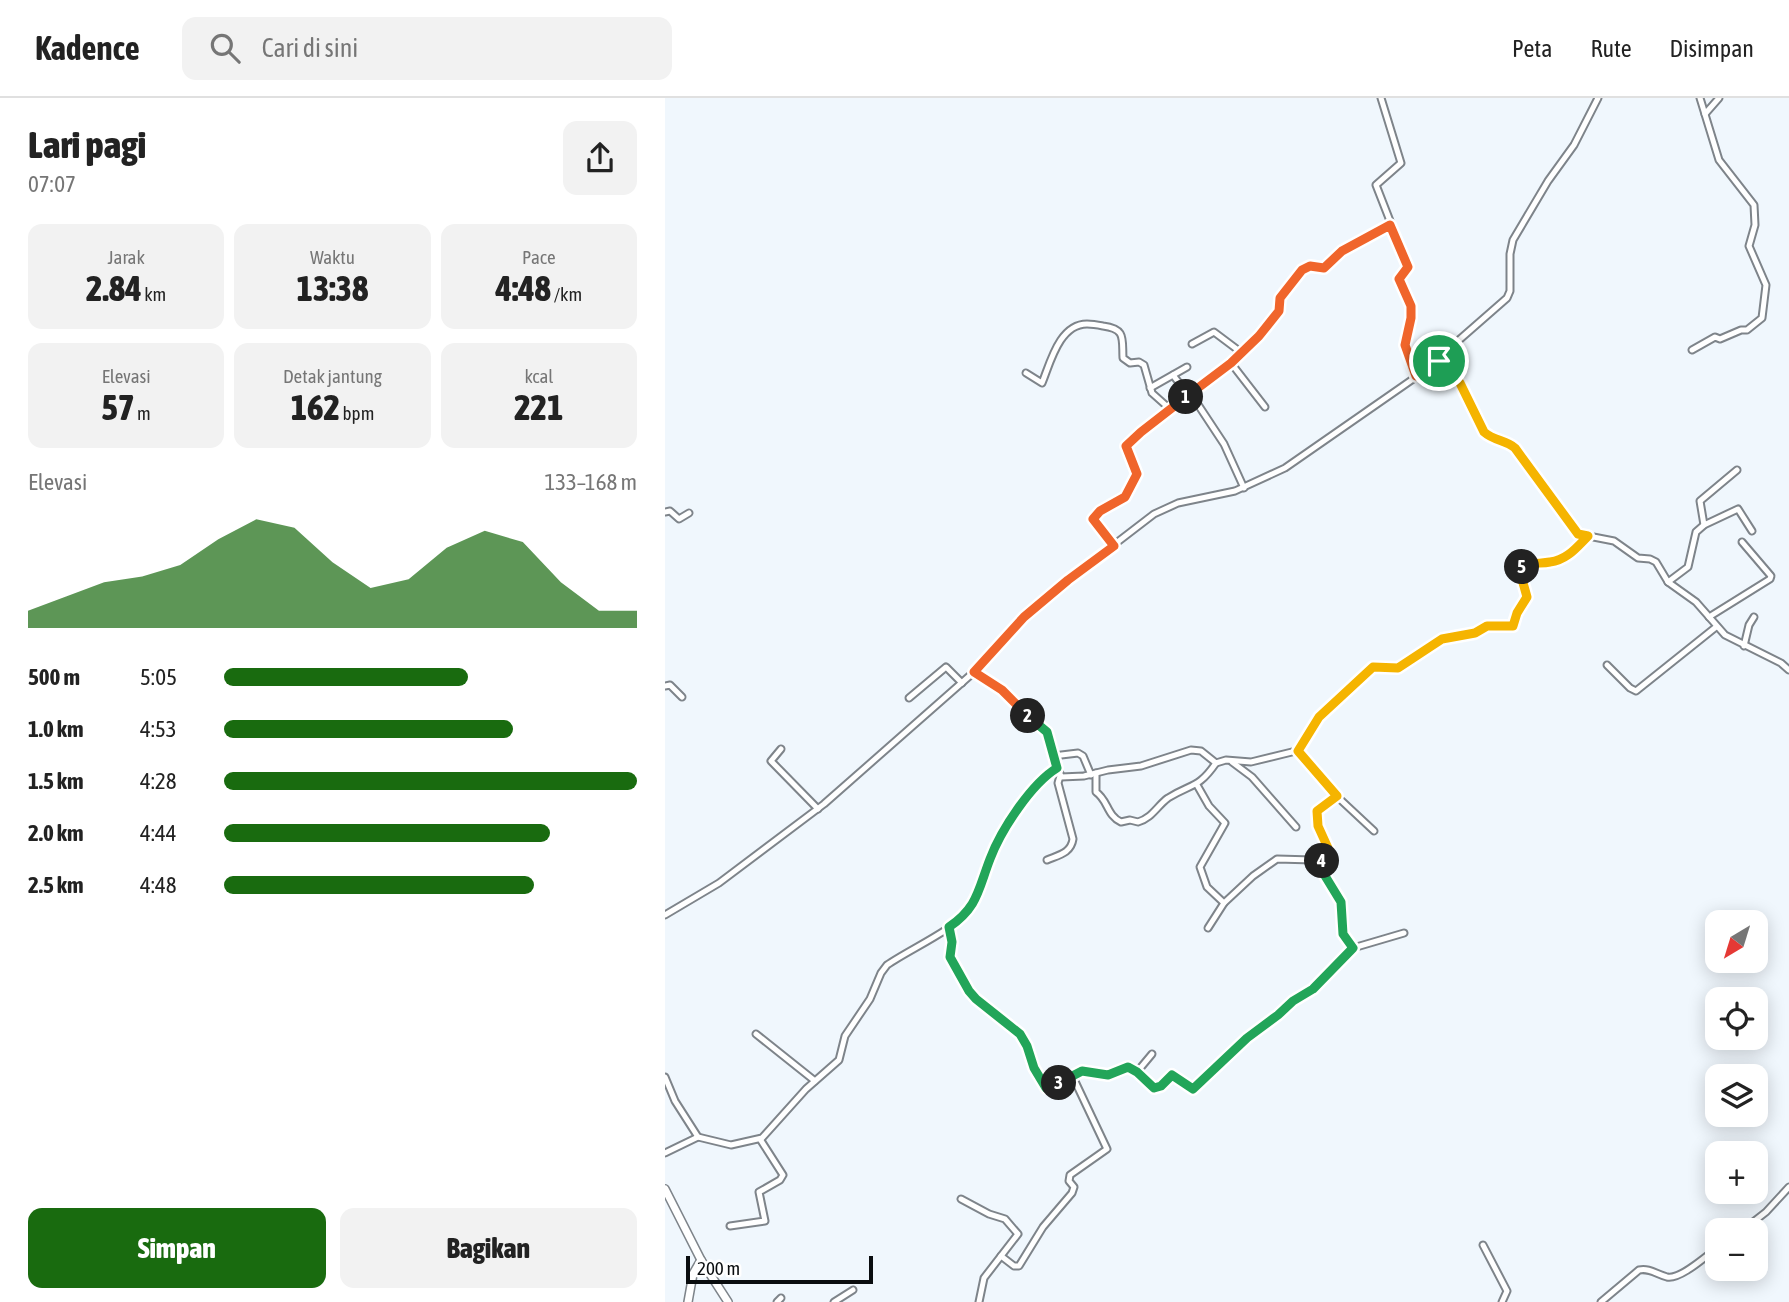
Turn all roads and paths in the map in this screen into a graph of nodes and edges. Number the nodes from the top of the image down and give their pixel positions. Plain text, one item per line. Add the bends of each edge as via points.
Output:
1 (1381, 98) edge
2 (1598, 98) edge
3 (1700, 98) edge
4 (1719, 98) edge
5 (1705, 114) junction
6 (1390, 225) junction
7 (1192, 344) dead end
8 (1692, 350) dead end
9 (1242, 353) junction
10 (1439, 361) junction
11 (1231, 363) junction
12 (1187, 366) dead end
13 (1026, 373) dead end
14 (1173, 375) junction
15 (1416, 376) junction
16 (1150, 388) junction
17 (1190, 395) junction
18 (1265, 407) dead end
19 (1170, 409) junction
20 (1737, 470) dead end
21 (1244, 488) junction
22 (665, 512) edge
23 (689, 513) dead end
24 (1704, 525) junction
25 (1752, 531) dead end
26 (1588, 536) junction
27 (1742, 542) dead end
28 (1114, 546) junction
29 (1668, 582) junction
30 (1709, 617) junction
31 (1754, 617) dead end
32 (1716, 627) junction
33 (1744, 646) junction
34 (1607, 664) dead end
35 (1789, 670) edge
36 (974, 672) junction
37 (962, 683) junction
38 (665, 686) edge
39 (683, 697) dead end
40 (909, 698) dead end
41 (782, 749) dead end
42 (1298, 751) junction
43 (1053, 756) junction
44 (1229, 760) junction
45 (1216, 763) junction
46 (1057, 768) junction
47 (1093, 774) junction
48 (1060, 776) junction
49 (1197, 785) junction
50 (1337, 796) junction
51 (818, 809) junction
52 (1296, 827) dead end
53 (1374, 831) dead end
54 (1047, 860) dead end
55 (1319, 866) junction
56 (1224, 903) junction
57 (665, 915) edge
58 (949, 927) junction
59 (1208, 928) dead end
60 (1404, 933) dead end
61 (1353, 948) junction
62 (756, 1034) dead end
63 (1152, 1054) dead end
64 (1137, 1072) junction
65 (1072, 1075) junction
66 (665, 1077) edge
67 (815, 1081) junction
68 (698, 1137) junction
69 (760, 1139) junction
70 (665, 1153) edge
71 (1789, 1187) edge
72 (665, 1189) edge
73 (961, 1199) dead end
74 (1758, 1218) edge
75 (730, 1226) dead end
76 (1483, 1245) dead end
77 (1001, 1256) junction
78 (1705, 1257) edge
79 (701, 1260) junction
80 (853, 1290) dead end
81 (688, 1302) edge
82 (728, 1302) edge
83 (834, 1302) edge
84 (979, 1302) edge
85 (1502, 1302) edge
86 (1601, 1302) edge

1 - 6 street via 1401,163 1375,185
2 - 10 street via 1515,237 1507,298
3 - 5 street
4 - 5 street
5 - 8 street via 1720,160 1754,205 1750,250 1767,288 1760,320 1747,330
6 - 9 street via 1342,251 1324,268 1302,270 1280,298 1279,311
6 - 15 street via 1408,267 1399,279 1411,306 1405,345
7 - 9 street via 1214,332
9 - 11 street
10 - 15 street
10 - 26 street via 1460,383 1484,432 1515,448 1578,534
11 - 17 street
11 - 18 street
12 - 14 street
13 - 16 street via 1042,383 1059,343 1077,327 1089,324 1119,330 1123,358 1144,365
14 - 16 street
14 - 17 street
15 - 21 street via 1303,458
16 - 19 street
17 - 19 street
17 - 21 street via 1224,444
19 - 28 street via 1126,444 1137,474 1125,497 1093,519
20 - 24 street via 1700,501
21 - 28 street via 1165,508
22 - 23 street via 679,519
24 - 25 street via 1738,509
24 - 29 street via 1695,533 1688,567
26 - 29 street via 1614,541 1638,558 1656,562
26 - 42 street via 1562,559 1521,568 1527,597 1513,626 1487,626 1442,639 1398,668 1373,667 1319,717
27 - 30 street via 1770,579
28 - 36 street via 1024,617
29 - 30 street
30 - 32 street
31 - 33 street
32 - 33 street
32 - 34 street via 1636,691
33 - 35 street
36 - 37 street
36 - 43 street via 1002,690 1044,729
37 - 40 street via 946,667
37 - 51 street
38 - 39 street
41 - 51 street via 771,759 772,764
42 - 44 street via 1251,762
42 - 50 street
43 - 46 street
43 - 47 street via 1079,752
44 - 45 street
44 - 52 street via 1252,777
45 - 47 street via 1201,751 1191,750 1141,766
45 - 49 street
46 - 48 street
46 - 58 street via 1041,778 1021,804 995,847 973,906
47 - 48 street
47 - 49 street via 1096,792 1112,817 1121,822 1147,819 1167,799
48 - 54 street via 1072,846
49 - 56 street via 1224,823 1200,867 1207,887
50 - 53 street
50 - 55 street via 1317,811 1328,850
51 - 57 street via 719,883
55 - 56 street via 1311,859 1276,859
55 - 61 street via 1341,902 1343,934
56 - 59 street
58 - 65 street via 950,957 969,991 1020,1034 1046,1088
58 - 67 street via 884,968 845,1036 839,1060
60 - 61 street
61 - 64 street via 1313,989 1247,1038 1193,1089 1172,1075 1154,1088
62 - 67 street
63 - 64 street
64 - 65 street via 1128,1067 1108,1075 1086,1070
65 - 77 street via 1108,1149 1070,1175 1072,1193 1019,1266
66 - 68 street
67 - 69 street
68 - 69 street via 731,1145
68 - 70 street
69 - 75 street via 783,1175 759,1192 765,1221
71 - 74 street
72 - 79 street
73 - 77 street via 1005,1219 1018,1233
76 - 85 street via 1507,1291
77 - 84 street via 984,1278
78 - 86 street via 1669,1278 1639,1270
79 - 81 street via 693,1274
79 - 82 street
80 - 83 street

